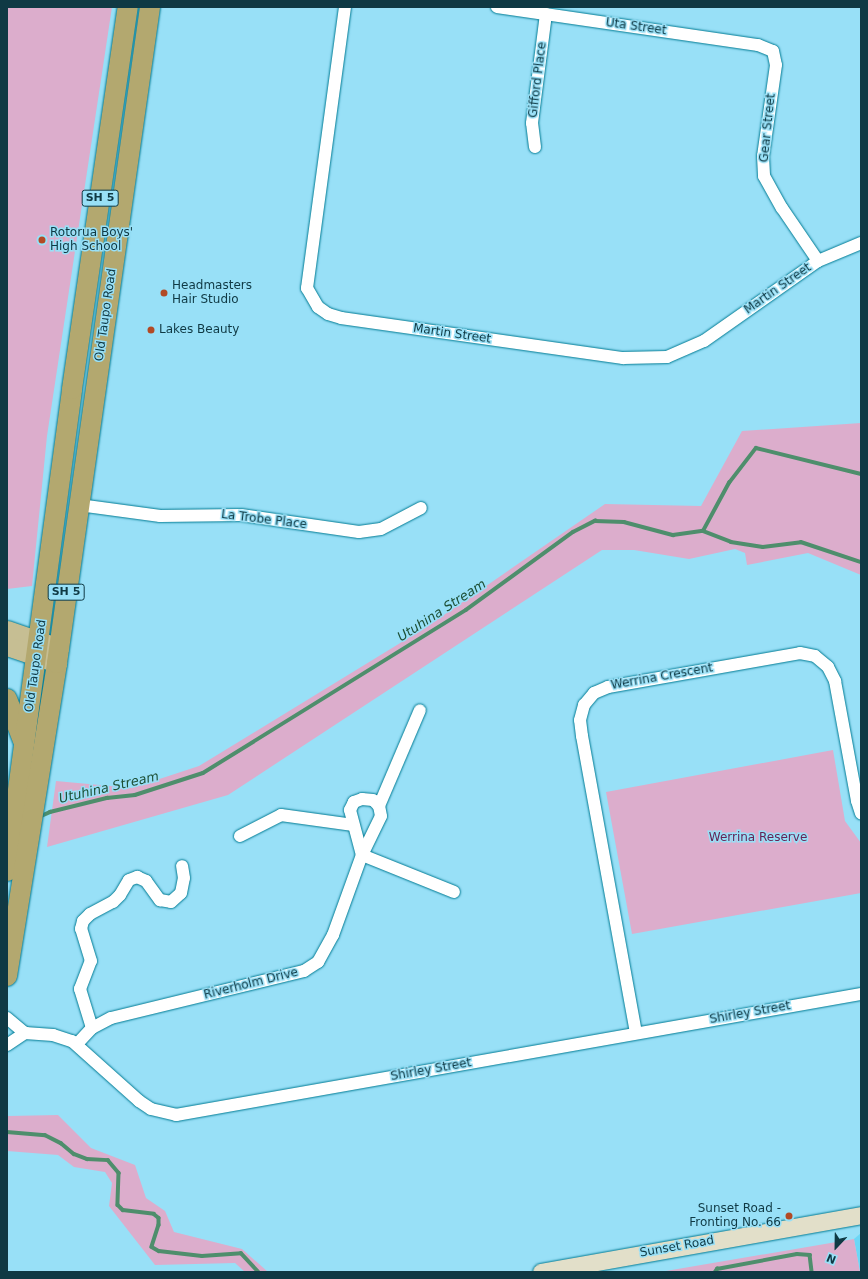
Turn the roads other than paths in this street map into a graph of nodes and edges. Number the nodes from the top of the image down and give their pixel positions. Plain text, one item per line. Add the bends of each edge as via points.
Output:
1 (128, 7) edge
2 (150, 7) edge
3 (345, 7) edge
4 (497, 7) edge
5 (546, 14) junction
6 (773, 52) joint
7 (535, 146) dead end
8 (127, 173) junction
9 (96, 225) junction
10 (861, 243) edge
11 (116, 247) junction
12 (818, 261) junction
13 (85, 301) junction
14 (72, 389) junction
15 (78, 504) junction
16 (421, 508) dead end
17 (7, 630) edge
18 (7, 646) edge
19 (38, 649) junction
20 (58, 655) junction
21 (7, 699) edge
22 (420, 710) dead end
23 (25, 747) junction
24 (379, 806) junction
25 (24, 812) junction
26 (861, 813) edge
27 (353, 825) junction
28 (240, 836) dead end
29 (362, 855) junction
30 (14, 857) edge
31 (182, 866) dead end
32 (454, 892) dead end
33 (7, 972) edge
34 (861, 994) edge
35 (7, 1018) edge
36 (92, 1028) junction
37 (25, 1033) junction
38 (636, 1033) junction
39 (77, 1044) junction
40 (7, 1045) edge
41 (861, 1216) edge
42 (541, 1272) edge

1 - 9 highway, Old Taupo Road / SH 5
2 - 8 highway, Old Taupo Road / SH 5
3 - 12 street, Martin Street via 307,288 318,307 328,314 341,318 623,358 667,357 704,340
4 - 5 street, Uta Street
5 - 6 street, Uta Street via 758,45
5 - 7 street, Gifford Place via 532,123
6 - 12 street, Gear Street via 776,65 763,156 764,176
8 - 9 highway via 121,174 116,182 108,221
8 - 11 highway, Old Taupo Road / SH 5
9 - 13 highway, Old Taupo Road / SH 5
10 - 12 street, Martin Street
11 - 13 highway via 109,246 103,251 95,287
11 - 15 highway, Old Taupo Road / SH 5
13 - 14 highway, Old Taupo Road / SH 5
14 - 15 highway, Old Taupo Road / SH 5 via 77,415 68,488 71,499
14 - 19 highway, Old Taupo Road / SH 5
15 - 16 street, La Trobe Place via 160,516 241,515 359,532 381,529
15 - 20 highway, Old Taupo Road / SH 5
17 - 19 main road
18 - 19 main road
19 - 20 main road
19 - 23 highway, Old Taupo Road / SH 5
20 - 25 highway, Old Taupo Road / SH 5
21 - 23 highway
22 - 24 street, Riverholm Drive
23 - 25 highway, Old Taupo Road / SH 5
24 - 27 street via 373,800 362,799 354,802 350,810
24 - 29 street, Riverholm Drive via 381,816
25 - 30 highway, Old Taupo Road / SH 5
26 - 38 street, Werrina Crescent via 835,681 828,667 815,656 800,653 608,687 594,693 584,705 580,720
27 - 28 street via 281,815
27 - 29 street
29 - 32 street
29 - 36 street, Riverholm Drive via 327,948 320,959 308,969 112,1018
30 - 33 highway, Old Taupo Road / SH 5
31 - 36 street via 184,878 181,892 170,902 160,900 146,881 137,877 129,880 113,902 90,914 83,921 81,929 91,961 80,989
34 - 38 street, Shirley Street
35 - 37 street
36 - 39 street, Riverholm Drive
37 - 39 street, Shirley Street via 53,1035
37 - 40 street
38 - 39 street, Shirley Street via 176,1115 152,1109
41 - 42 main road, Sunset Road

